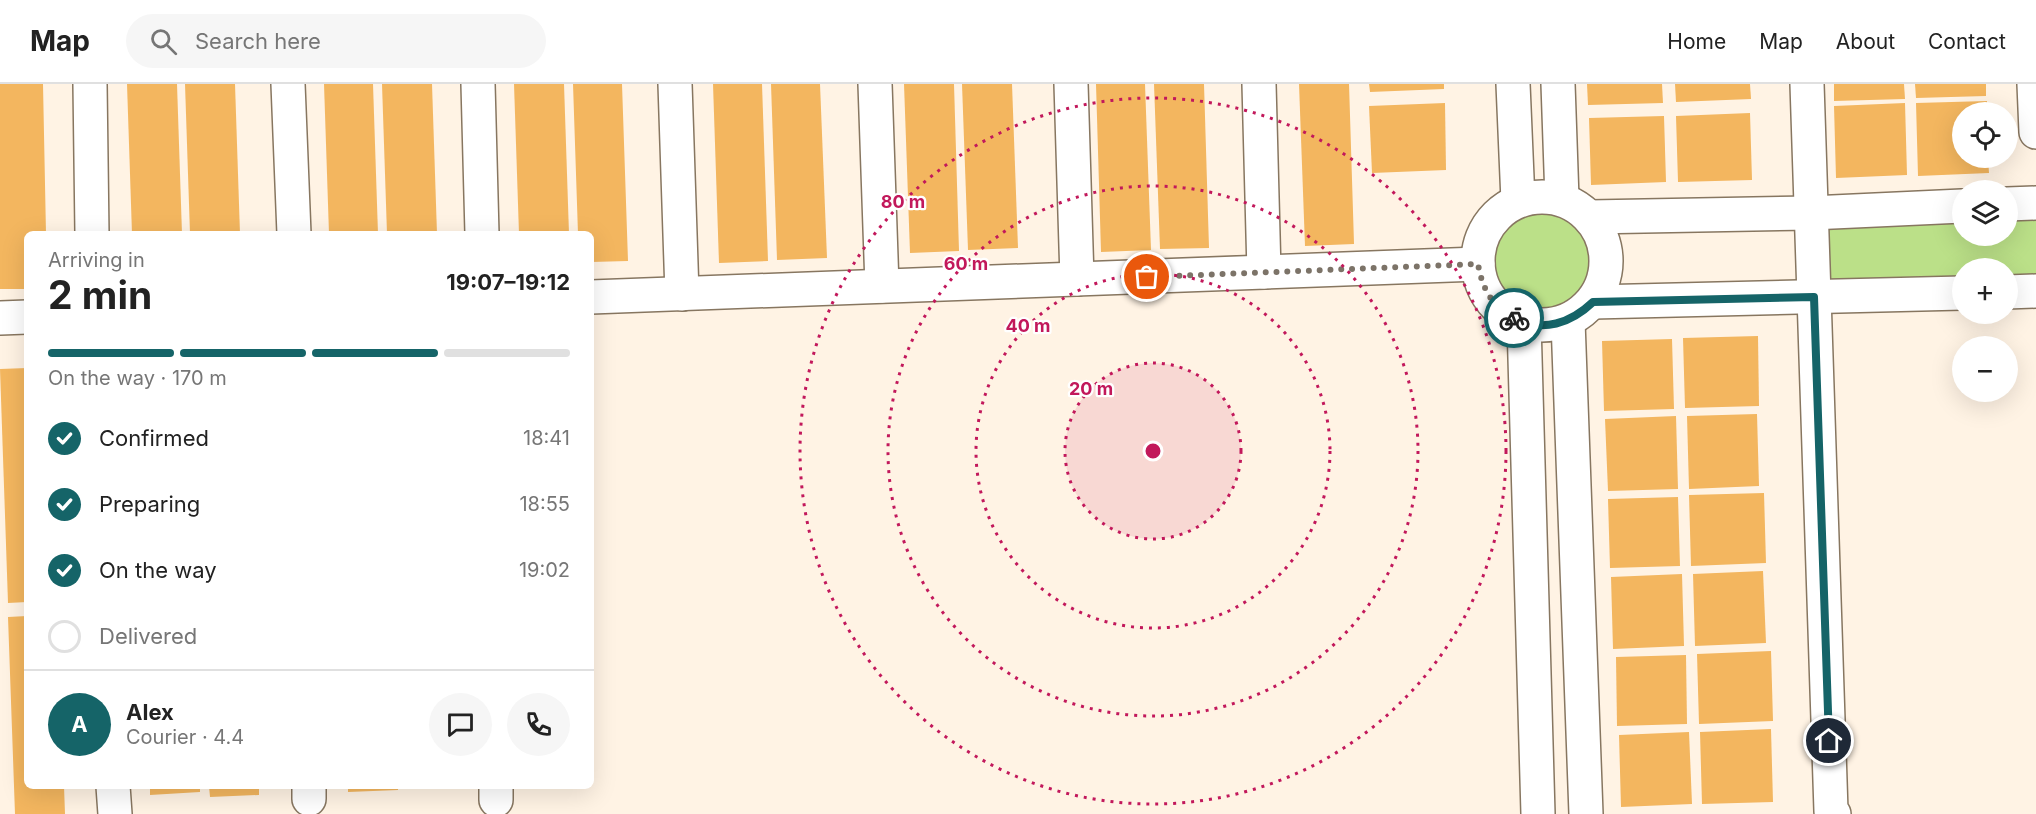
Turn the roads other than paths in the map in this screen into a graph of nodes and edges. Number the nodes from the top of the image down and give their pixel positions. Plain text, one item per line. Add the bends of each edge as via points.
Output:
1 (90, 84) edge
2 (288, 84) edge
3 (478, 84) edge
4 (675, 84) edge
5 (875, 84) edge
6 (1071, 84) edge
7 (1259, 84) edge
8 (1513, 84) edge
9 (1558, 84) edge
10 (1807, 84) edge
11 (2034, 84) edge
12 (2036, 132) edge
13 (1562, 199) junction
14 (1518, 201) junction
15 (2036, 203) edge
16 (2018, 204) edge
17 (1952, 206) edge
18 (1811, 213) junction
19 (1590, 217) junction
20 (92, 231) edge
21 (294, 231) edge
22 (482, 231) edge
23 (1478, 264) junction
24 (1264, 272) junction
25 (1077, 279) junction
26 (882, 286) junction
27 (2036, 291) edge
28 (2018, 292) edge
29 (1952, 293) edge
30 (682, 294) junction
31 (594, 297) edge
32 (1814, 297) junction
33 (1580, 311) junction
34 (24, 317) edge
35 (0, 318) edge
36 (1524, 324) junction
37 (114, 789) edge
38 (115, 814) edge
39 (1538, 814) edge
40 (1586, 814) edge
41 (1834, 814) edge

1 - 20 street
2 - 21 street
3 - 22 street
4 - 30 street
5 - 26 street
6 - 25 street
7 - 24 street
8 - 14 street
9 - 13 street
10 - 18 street
11 - 12 street
13 - 14 street via 1543,196
13 - 19 street
14 - 23 street via 1494,218 1481,242
15 - 16 street
17 - 18 street
18 - 19 street
18 - 32 street
19 - 33 street via 1601,234 1607,265 1602,285
23 - 24 street
23 - 36 street via 1486,293 1503,312
24 - 25 street
25 - 26 street
26 - 30 street
27 - 28 street
29 - 32 street
30 - 31 street
32 - 33 street
32 - 41 street
33 - 36 street via 1548,326
33 - 40 street
34 - 35 street
36 - 39 street
37 - 38 street

